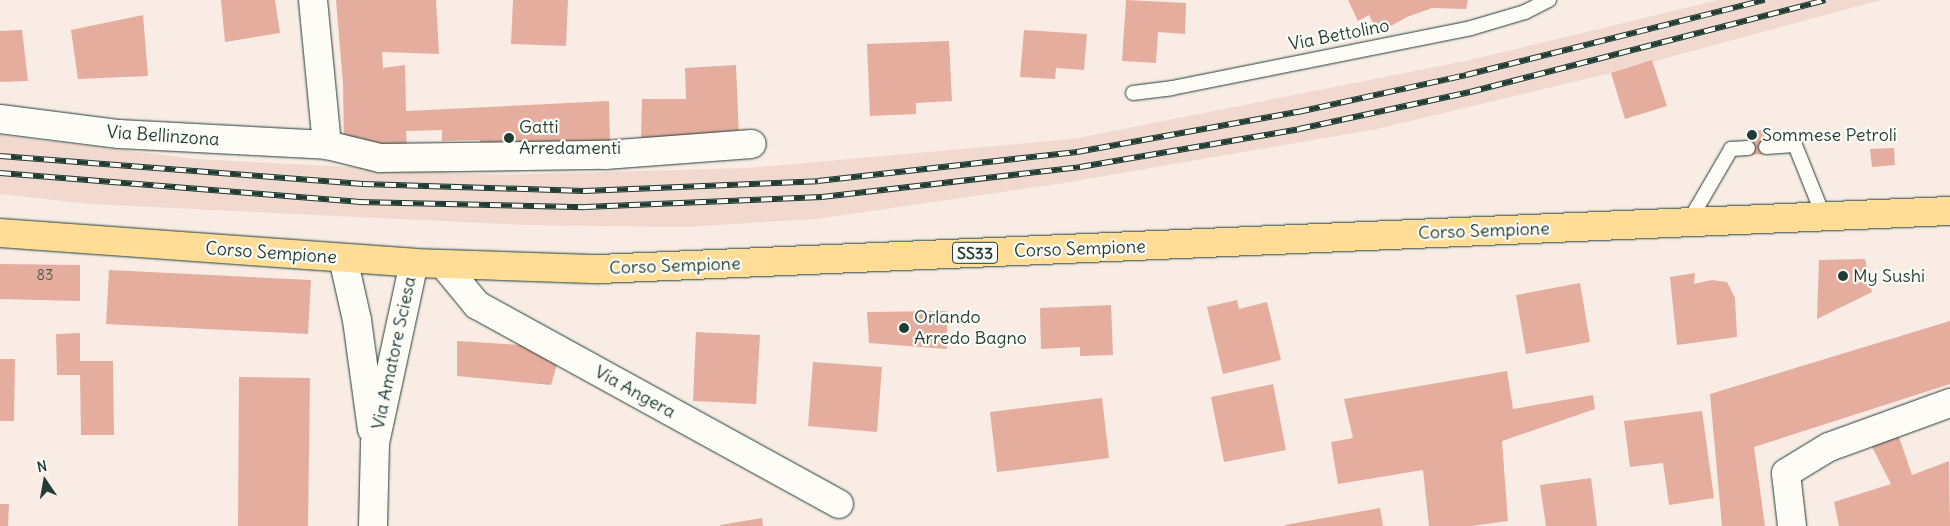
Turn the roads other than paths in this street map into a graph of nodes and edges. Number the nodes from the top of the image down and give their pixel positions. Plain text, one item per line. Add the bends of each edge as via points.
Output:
1 (313, 0) edge
2 (1548, 0) edge
3 (1133, 93) dead end
4 (0, 120) edge
5 (752, 144) dead end
6 (327, 145) junction
7 (1766, 147) dead end
8 (1748, 148) dead end
9 (1950, 211) edge
10 (1824, 217) junction
11 (1688, 223) junction
12 (0, 233) edge
13 (343, 258) junction
14 (414, 263) junction
15 (444, 265) junction
16 (1950, 403) edge
17 (375, 442) junction
18 (839, 504) dead end
19 (373, 526) edge
20 (1792, 526) edge

1 - 6 street
2 - 3 lane, Via Bettolino via 1525,12 1471,28
4 - 6 street, Via Bellinzona via 119,134
5 - 6 street, Via Bellinzona via 605,155 380,158
7 - 10 lane via 1795,145
8 - 11 lane via 1730,149
9 - 10 main road, Corso Sempione / SS33
10 - 11 main road, Corso Sempione / SS33
11 - 15 main road, Corso Sempione / SS33 via 599,269
12 - 13 main road, Corso Sempione / SS33
13 - 14 main road, Corso Sempione / SS33
13 - 17 street, Via Amatore Sciesa via 357,320
14 - 15 main road, Corso Sempione / SS33
14 - 17 street, Via Amatore Sciesa
15 - 18 street, Via Angera via 477,305
16 - 20 street via 1829,448 1786,473
17 - 19 street, Via Amatore Sciesa

